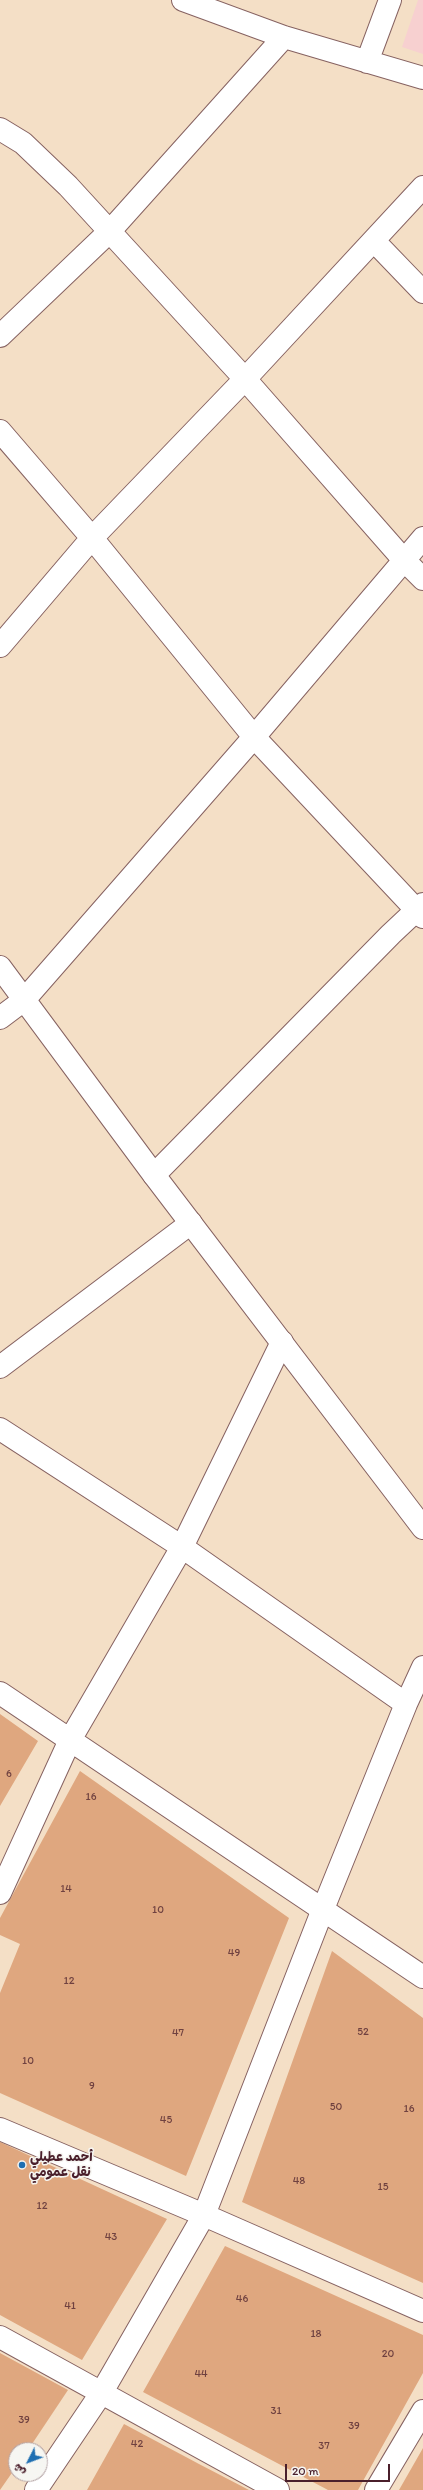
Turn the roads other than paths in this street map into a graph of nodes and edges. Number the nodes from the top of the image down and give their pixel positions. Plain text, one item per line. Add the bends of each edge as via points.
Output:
1 (182, 0) edge
2 (390, 0) edge
3 (284, 37) junction
4 (367, 62) junction
5 (423, 78) edge
6 (0, 129) edge
7 (423, 187) edge
8 (110, 231) junction
9 (374, 241) junction
10 (423, 292) edge
11 (0, 336) edge
12 (246, 379) junction
13 (0, 431) edge
14 (92, 538) junction
15 (423, 538) edge
16 (403, 559) junction
17 (423, 579) edge
18 (0, 646) edge
19 (254, 737) junction
20 (421, 911) edge
21 (0, 967) edge
22 (24, 1000) junction
23 (0, 1018) edge
24 (154, 1175) junction
25 (191, 1224) junction
26 (282, 1342) junction
27 (0, 1367) edge
28 (0, 1428) edge
29 (423, 1528) edge
30 (182, 1547) junction
31 (423, 1667) edge
32 (0, 1693) edge
33 (406, 1704) junction
34 (70, 1740) junction
35 (0, 1893) edge
36 (323, 1909) junction
37 (423, 1977) edge
38 (0, 2129) edge
39 (204, 2215) junction
40 (423, 2311) edge
41 (0, 2337) edge
42 (102, 2392) junction
43 (423, 2411) edge
44 (36, 2490) edge
45 (278, 2490) edge
46 (376, 2490) edge

1 - 3 street
2 - 4 street
3 - 4 street
3 - 8 street
4 - 5 street
6 - 8 street via 23,142
7 - 9 street
8 - 11 street
8 - 12 street
9 - 10 street
9 - 12 street
12 - 14 street
12 - 16 street
13 - 14 street
14 - 18 street
14 - 19 street
15 - 16 street
16 - 17 street
16 - 19 street
19 - 20 street
19 - 22 street
20 - 24 street via 390,934
21 - 22 street
22 - 23 street
22 - 24 street
24 - 25 street
25 - 26 street
25 - 27 street
26 - 29 street
26 - 30 street
28 - 30 street
30 - 33 street
30 - 34 street
31 - 33 street
32 - 34 street
33 - 36 street
34 - 35 street
34 - 36 street
36 - 37 street
36 - 39 street
38 - 39 street
39 - 40 street
39 - 42 street
41 - 42 street
42 - 44 street
42 - 45 street
43 - 46 street

